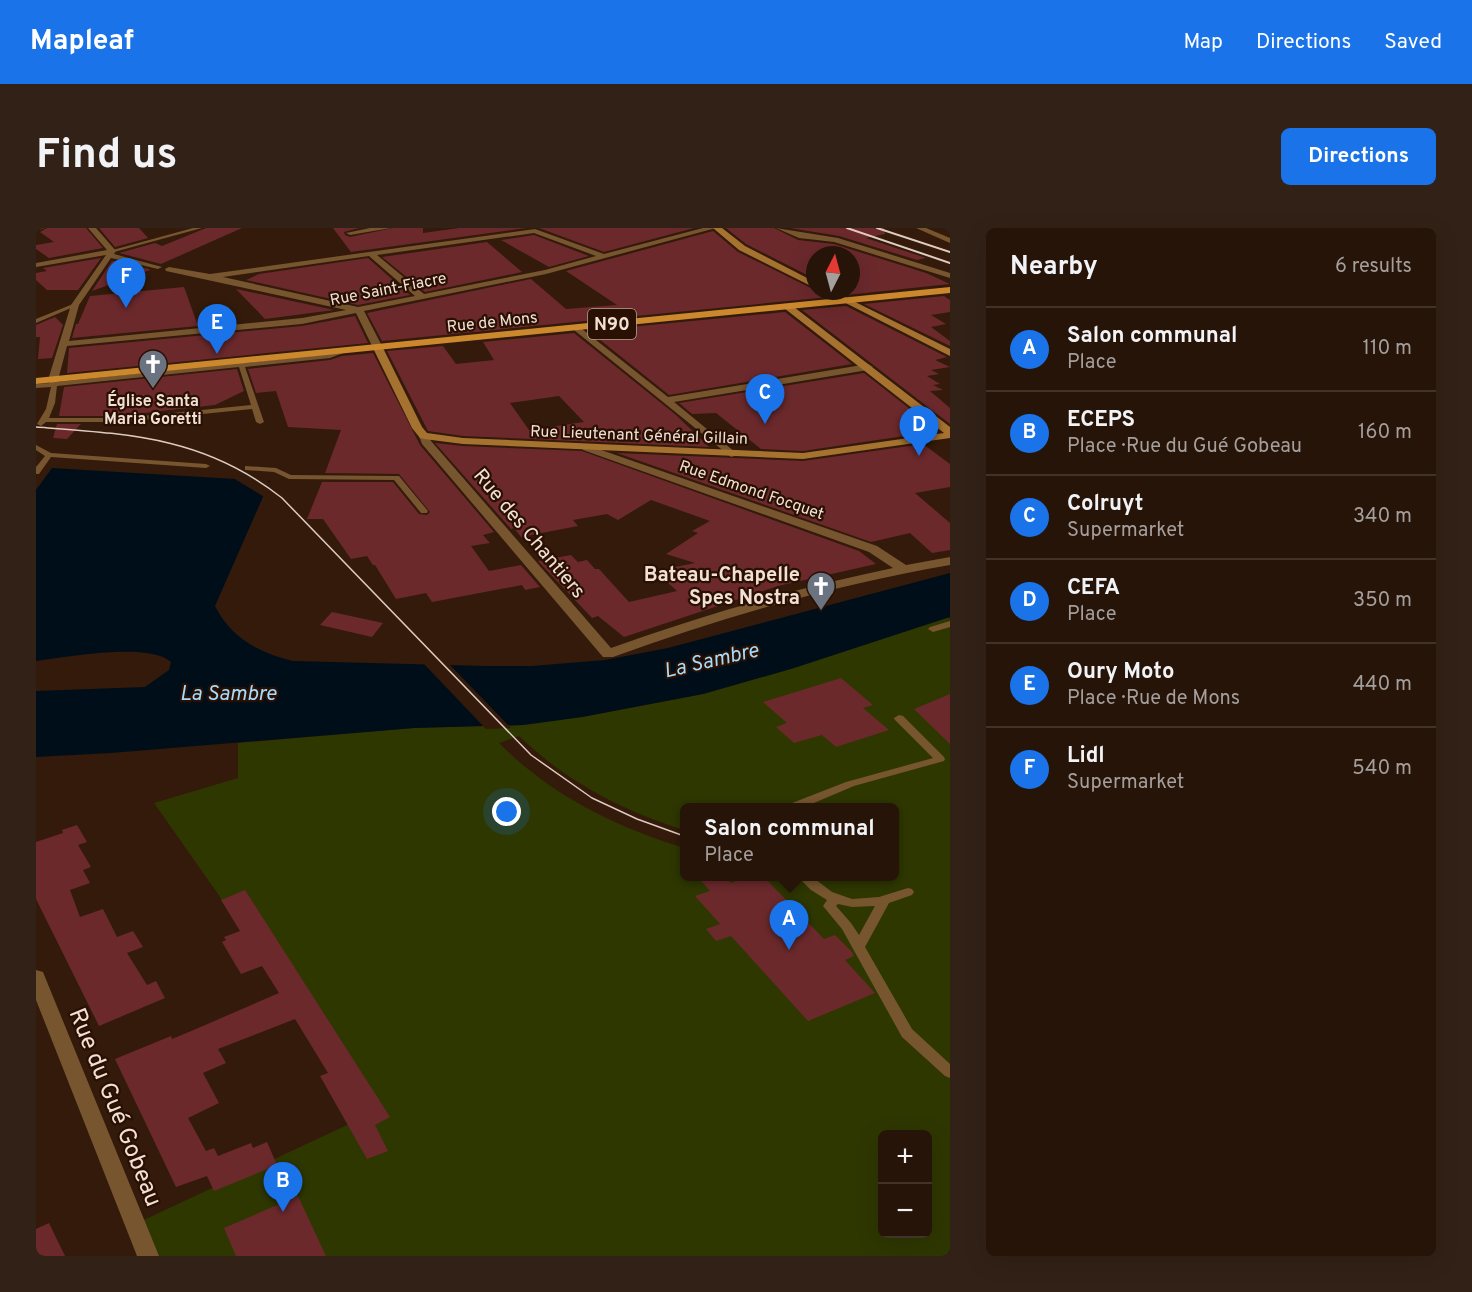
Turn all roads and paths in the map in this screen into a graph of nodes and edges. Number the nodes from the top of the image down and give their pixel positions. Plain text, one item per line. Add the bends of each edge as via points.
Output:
1 (40, 228) edge
2 (92, 228) edge
3 (199, 228) edge
4 (387, 228) edge
5 (715, 228) edge
6 (780, 228) edge
7 (804, 228) edge
8 (920, 228) edge
9 (36, 229) edge
10 (350, 233) dead end
11 (823, 238) junction
12 (950, 242) edge
13 (370, 253) junction
14 (111, 254) junction
15 (605, 257) junction
16 (36, 265) edge
17 (158, 267) dead end
18 (169, 269) dead end
19 (210, 276) junction
20 (950, 276) edge
21 (806, 280) edge
22 (950, 290) edge
23 (422, 297) junction
24 (860, 299) edge
25 (846, 300) joint
26 (75, 305) junction
27 (787, 306) junction
28 (359, 310) junction
29 (36, 321) edge
30 (577, 328) junction
31 (64, 344) junction
32 (378, 348) junction
33 (950, 353) edge
34 (241, 363) junction
35 (868, 368) junction
36 (54, 382) junction
37 (36, 384) edge
38 (665, 401) junction
39 (255, 408) junction
40 (260, 422) dead end
41 (950, 434) edge
42 (424, 436) junction
43 (36, 447) edge
44 (587, 448) junction
45 (731, 454) junction
46 (49, 455) junction
47 (206, 466) dead end
48 (249, 468) dead end
49 (36, 472) edge
50 (424, 511) dead end
51 (950, 561) edge
52 (902, 568) junction
53 (950, 624) edge
54 (933, 629) dead end
55 (899, 718) dead end
56 (801, 803) edge
57 (808, 881) edge
58 (908, 892) dead end
59 (834, 900) junction
60 (883, 902) junction
61 (859, 946) junction
62 (36, 977) edge
63 (950, 1072) edge
64 (148, 1256) edge

1 - 9 street
2 - 14 street
3 - 14 lane
4 - 10 street
5 - 15 street, Rue Saint-Fiacre
5 - 21 main road via 742,248
6 - 11 street
7 - 11 street
8 - 12 street
11 - 20 street
13 - 15 street via 535,231
13 - 19 street
13 - 23 street
14 - 16 street
14 - 17 street
14 - 26 street
15 - 23 street, Rue Saint-Fiacre
18 - 19 street
19 - 28 street
22 - 24 main road, Rue de Mons / N90
23 - 28 street, Rue Saint-Fiacre
25 - 27 main road, Rue de Mons / N90
25 - 33 main road
26 - 29 lane
26 - 31 street
27 - 30 main road, Rue de Mons / N90
27 - 35 main road
28 - 31 street, Rue Saint-Fiacre via 302,321
28 - 32 street
30 - 32 main road, Rue de Mons / N90
30 - 38 street
31 - 36 street
32 - 34 main road, Rue de Mons / N90
32 - 42 main road
34 - 36 main road, Rue de Mons / N90
34 - 39 lane
35 - 38 street
35 - 41 main road
36 - 37 main road, Rue de Mons / N90
36 - 39 lane via 42,422
38 - 45 street
39 - 40 lane
41 - 45 main road, Rue Lieutenant Général Gillain via 820,455
42 - 44 main road, Rue Lieutenant Général Gillain
42 - 52 street, Rue des Chantiers via 608,654 788,597
43 - 46 lane
44 - 45 main road, Rue Lieutenant Général Gillain
44 - 52 street, Rue Edmond Focquet via 873,549
46 - 47 lane
46 - 49 lane
48 - 50 lane via 276,470 289,477 396,478
51 - 52 street
53 - 54 lane
55 - 56 lane via 940,759 850,784
57 - 59 lane
58 - 60 lane
59 - 60 lane
59 - 61 lane via 830,906
60 - 61 lane
61 - 63 lane via 907,1033
62 - 64 street, Rue du Gué Gobeau

